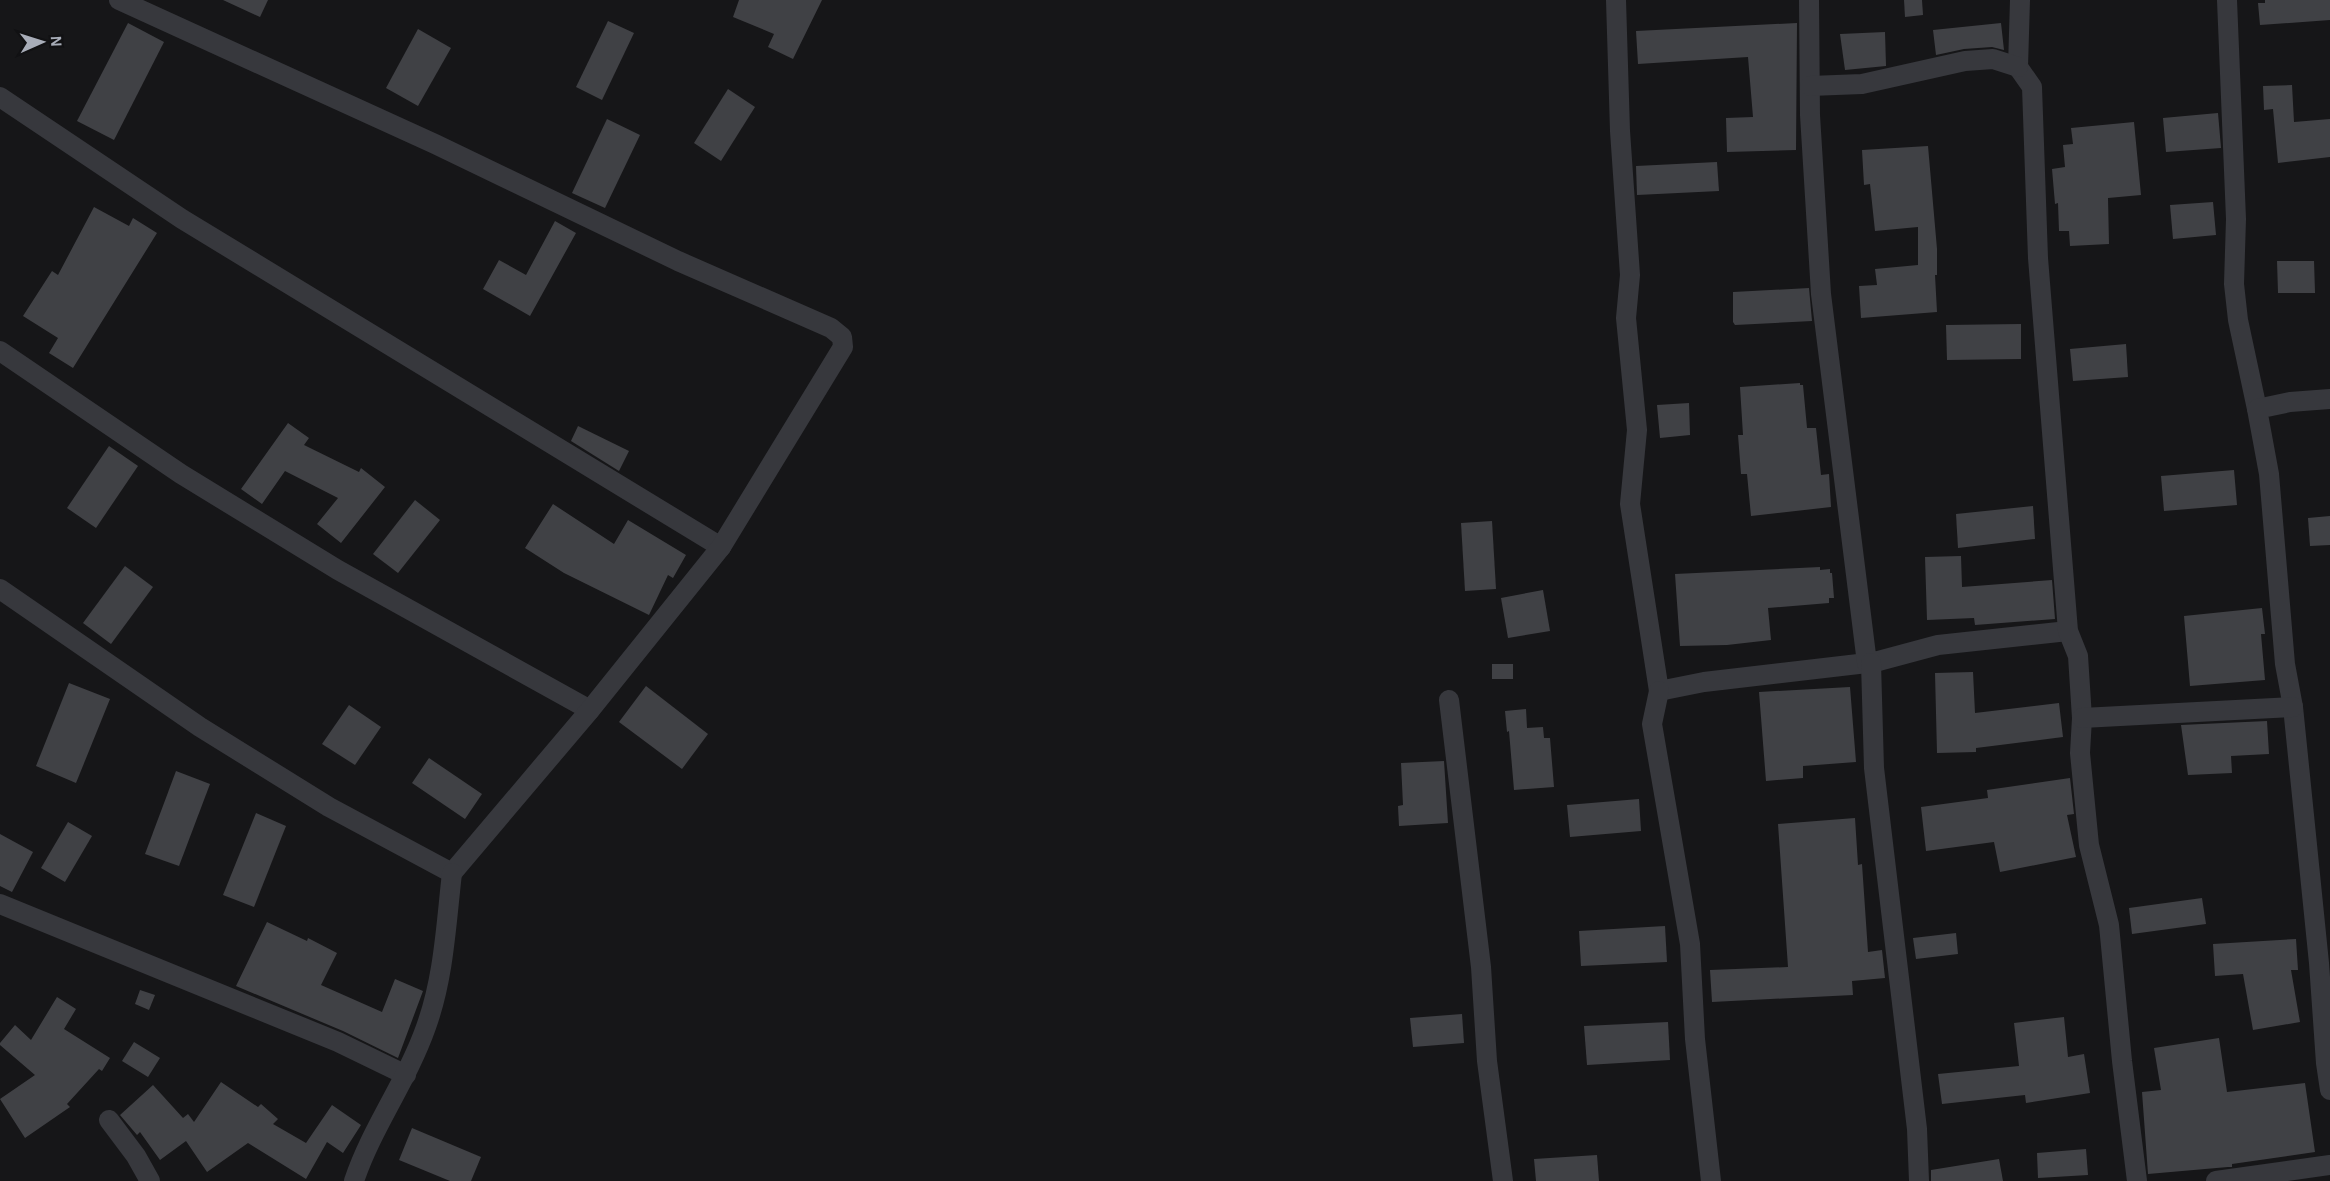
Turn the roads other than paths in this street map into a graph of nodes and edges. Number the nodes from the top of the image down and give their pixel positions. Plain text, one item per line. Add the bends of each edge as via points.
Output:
1 (119, 0) edge
2 (1616, 0) edge
3 (1809, 0) edge
4 (2020, 0) edge
5 (2228, 0) edge
6 (2018, 67) junction
7 (1810, 86) junction
8 (0, 97) edge
9 (0, 351) edge
10 (2330, 399) edge
11 (2257, 409) junction
12 (721, 547) junction
13 (0, 589) edge
14 (2068, 631) junction
15 (1869, 663) junction
16 (1659, 691) junction
17 (1449, 700) dead end
18 (2293, 707) junction
19 (590, 710) junction
20 (2082, 718) junction
21 (452, 873) junction
22 (0, 904) edge
23 (2324, 964) edge
24 (406, 1075) junction
25 (2330, 1090) edge
26 (109, 1120) dead end
27 (2330, 1165) edge
28 (150, 1181) edge
29 (354, 1181) edge
30 (1503, 1181) edge
31 (1712, 1181) edge
32 (1918, 1181) edge
33 (2137, 1181) edge
34 (2216, 1181) edge

1 - 12 street via 838,332 842,352
2 - 16 street via 1630,275 1626,318 1637,430 1630,504
3 - 7 street
4 - 6 street
5 - 11 street via 2236,219 2234,284
6 - 7 street via 1993,59 1965,61 1862,84
6 - 14 street via 2032,87 2038,258
7 - 15 street via 1821,294
8 - 12 street via 182,219
9 - 19 street via 249,516
10 - 11 street
11 - 18 street via 2269,474 2285,664
12 - 19 street
13 - 21 street via 200,728 329,807
14 - 15 street via 1938,645
14 - 20 street via 2079,656
15 - 16 street
15 - 32 street via 1874,768 1917,1129
16 - 31 street via 1653,724 1690,944 1696,1050
17 - 30 street
18 - 20 street
18 - 23 street
19 - 21 street
20 - 33 street via 2080,753 2089,845 2109,925
21 - 24 street via 439,986
22 - 24 street via 338,1042
23 - 25 street
24 - 29 street via 362,1157
26 - 28 street
27 - 34 street

